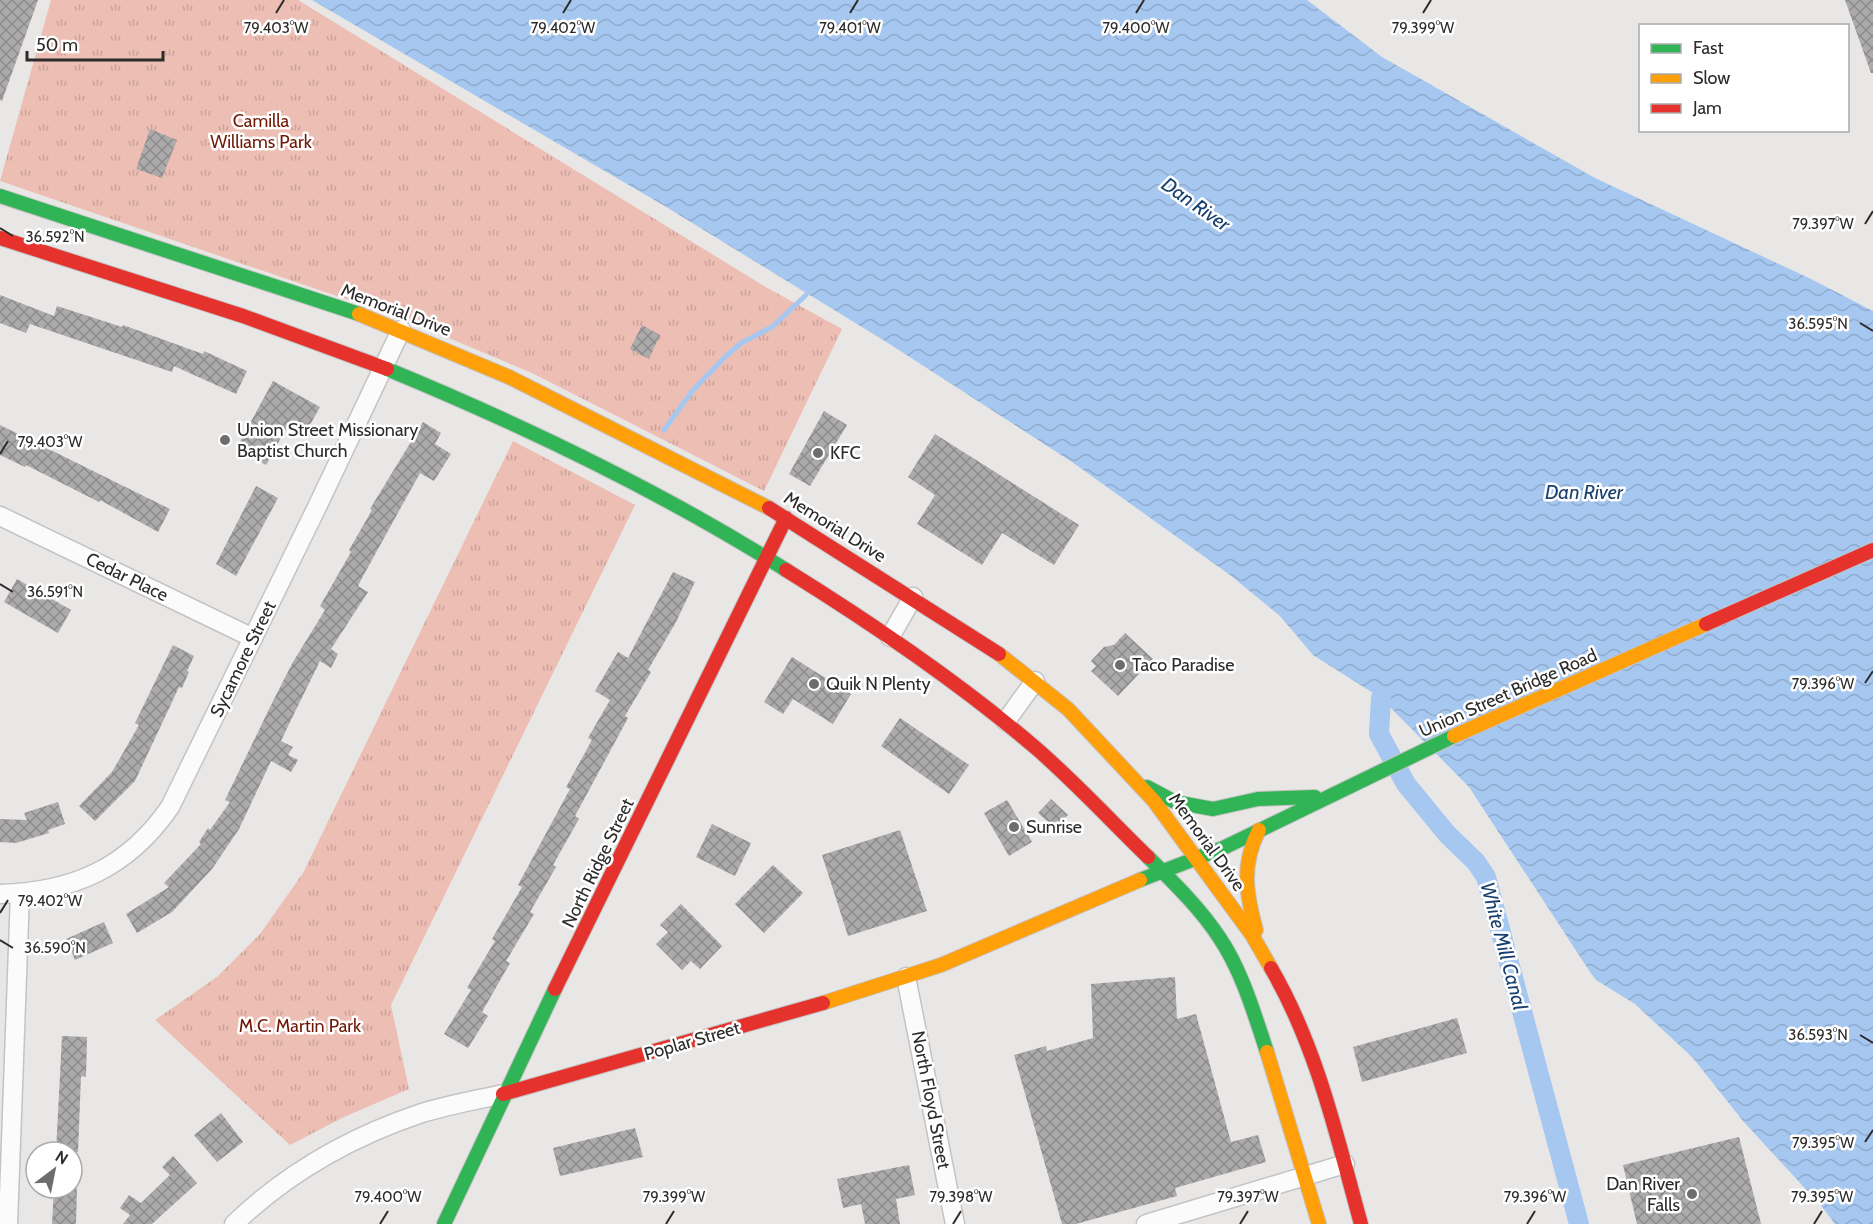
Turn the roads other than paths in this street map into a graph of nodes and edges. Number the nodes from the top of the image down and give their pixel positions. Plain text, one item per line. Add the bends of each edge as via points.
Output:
1 (0, 196) edge
2 (0, 238) edge
3 (401, 330) junction
4 (384, 367) junction
5 (0, 516) edge
6 (786, 518) junction
7 (1873, 550) edge
8 (768, 557) junction
9 (913, 597) junction
10 (890, 637) junction
11 (254, 638) junction
12 (1035, 681) junction
13 (1006, 720) junction
14 (1138, 782) junction
15 (1328, 795) junction
16 (1258, 830) junction
17 (1198, 858) junction
18 (1160, 872) junction
19 (20, 893) junction
20 (0, 894) edge
21 (1263, 954) junction
22 (906, 977) junction
23 (503, 1094) junction
24 (1345, 1164) junction
25 (1306, 1176) junction
26 (8, 1224) edge
27 (234, 1224) edge
28 (444, 1224) edge
29 (955, 1224) edge
30 (1146, 1224) edge
31 (1319, 1224) edge
32 (1361, 1224) edge

1 - 3 main road, Memorial Drive via 306,295
2 - 4 main road
3 - 4 street, Sycamore Street
3 - 6 main road, Memorial Drive via 575,408
4 - 8 main road via 579,456
4 - 11 street, Sycamore Street
5 - 11 street, Cedar Place
6 - 8 main road, North Ridge Street
6 - 9 main road, Memorial Drive
7 - 15 main road, Union Street Bridge Road
8 - 10 main road
8 - 23 main road, North Ridge Street
9 - 10 street
9 - 12 main road, Memorial Drive
10 - 13 main road
11 - 19 street, Sycamore Street via 170,807 153,832 132,853 107,868 58,887
12 - 13 street
12 - 14 main road, Memorial Drive via 1068,709
13 - 18 main road via 1079,785
14 - 15 main road via 1175,802 1213,809 1258,799
14 - 17 main road, Memorial Drive
15 - 16 main road, Union Street Bridge Road
16 - 17 main road, Union Street Bridge Road
16 - 21 main road via 1248,849 1244,887
17 - 18 main road, Union Street Bridge Road
17 - 21 main road, Memorial Drive
18 - 22 main road, Poplar Street
18 - 25 main road via 1199,912 1236,967
19 - 20 street, Sycamore Street
19 - 26 street
21 - 24 main road, Memorial Drive via 1304,1032
22 - 23 main road, Poplar Street
22 - 29 street, North Floyd Street
23 - 27 street, Poplar Street via 423,1113 324,1156 286,1180
23 - 28 main road, North Ridge Street
24 - 25 street
24 - 32 main road, Memorial Drive
25 - 30 street
25 - 31 main road

